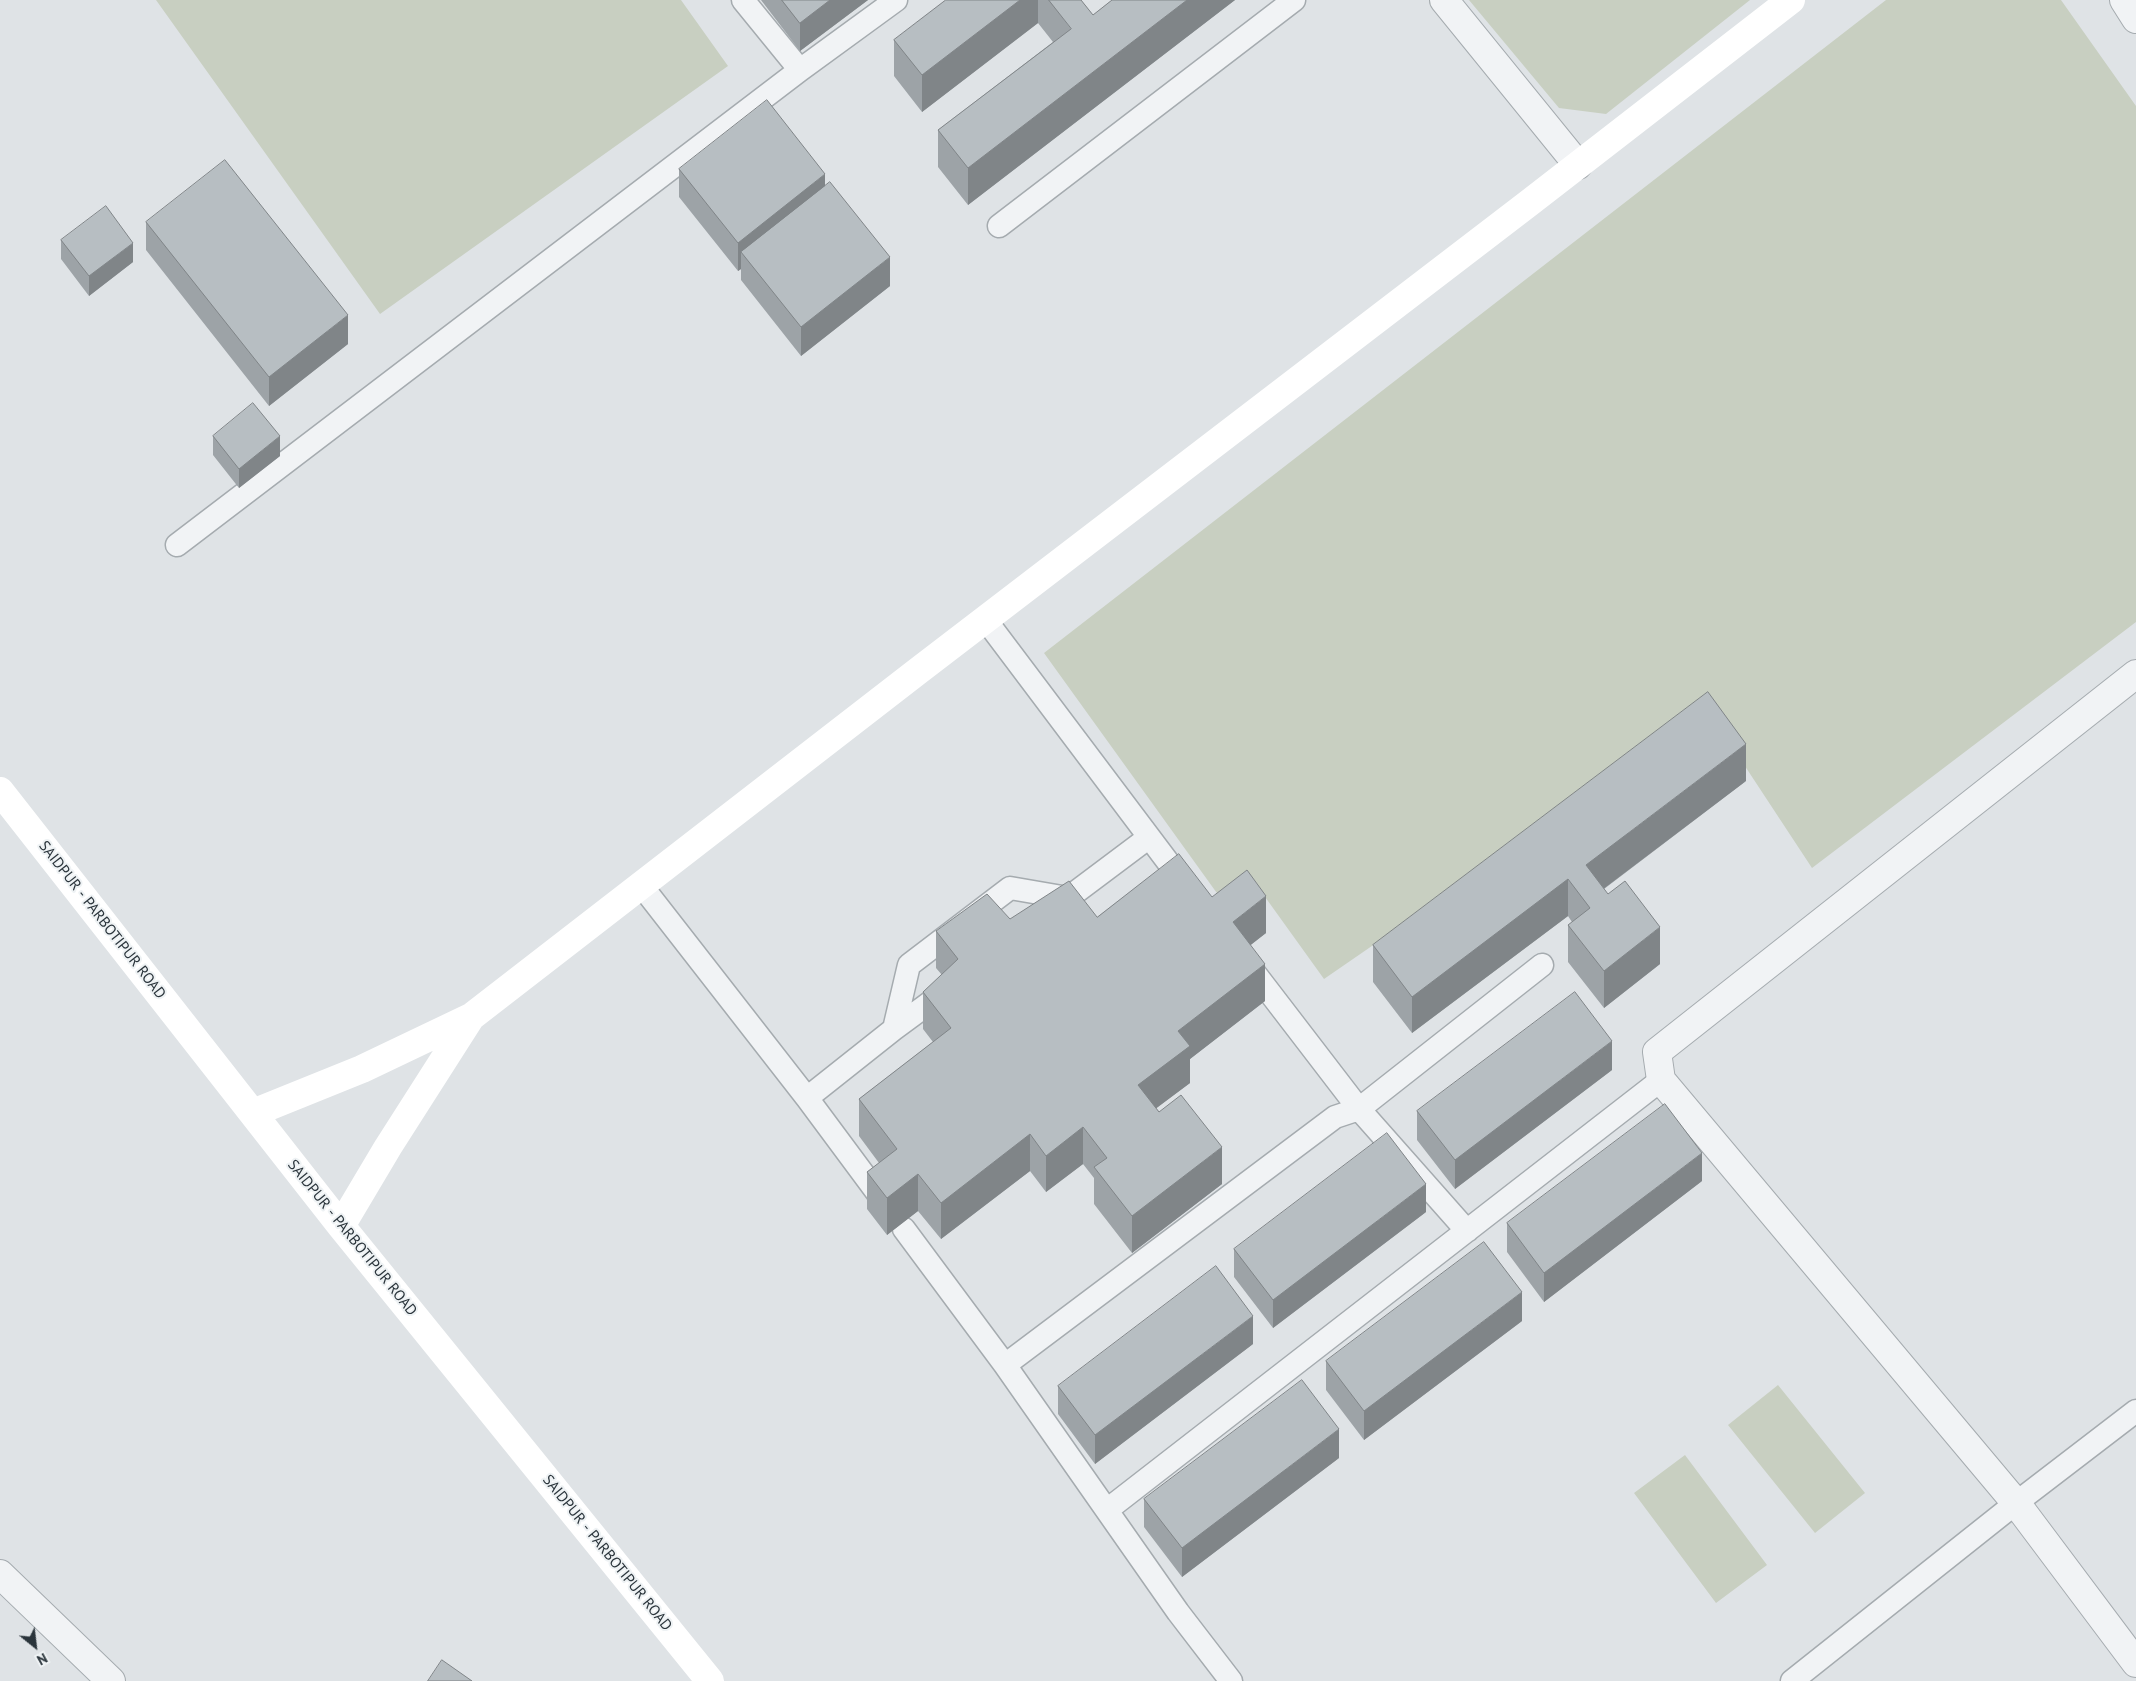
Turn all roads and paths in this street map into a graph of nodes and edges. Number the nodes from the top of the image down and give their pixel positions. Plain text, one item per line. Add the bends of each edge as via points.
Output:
1 (743, 0) edge
2 (896, 0) edge
3 (1294, 0) edge
4 (1444, 0) edge
5 (1791, 0) edge
6 (800, 70) junction
7 (1578, 165) junction
8 (998, 226) dead end
9 (177, 545) dead end
10 (986, 619) junction
11 (2136, 674) edge
12 (0, 791) edge
13 (1148, 838) junction
14 (641, 885) junction
15 (1068, 898) junction
16 (1200, 904) edge
17 (1044, 916) edge
18 (1244, 959) edge
19 (1542, 965) dead end
20 (947, 990) edge
21 (471, 1017) junction
22 (894, 1029) junction
23 (1661, 1080) junction
24 (807, 1098) junction
25 (1359, 1109) junction
26 (253, 1113) junction
27 (879, 1195) edge
28 (341, 1226) junction
29 (904, 1229) dead end
30 (1467, 1231) junction
31 (1005, 1365) junction
32 (2136, 1411) edge
33 (2016, 1503) junction
34 (1107, 1510) junction
35 (0, 1574) edge
36 (2136, 1663) edge
37 (111, 1681) edge
38 (710, 1681) edge
39 (1231, 1681) edge
40 (1792, 1681) edge

1 - 6 lane
2 - 6 lane
3 - 8 lane
4 - 7 street
5 - 7 street
6 - 9 lane
7 - 10 street
10 - 13 lane
10 - 14 street
11 - 23 street via 1657,1052
12 - 26 street, SAIDPUR - PARBOTIPUR ROAD
13 - 15 lane
13 - 16 lane
14 - 21 street
14 - 24 lane
15 - 17 lane
15 - 22 lane via 1010,888 909,965
18 - 25 lane
19 - 25 lane
20 - 22 lane
21 - 26 street via 362,1069
21 - 28 street
22 - 24 lane
23 - 30 lane
23 - 33 street
24 - 27 lane
25 - 30 lane
25 - 31 lane via 1335,1117
26 - 28 street, SAIDPUR - PARBOTIPUR ROAD
28 - 38 street, SAIDPUR - PARBOTIPUR ROAD
29 - 31 lane
30 - 34 lane
31 - 34 lane
32 - 33 lane
33 - 36 street
33 - 40 lane
34 - 39 lane
35 - 37 street

